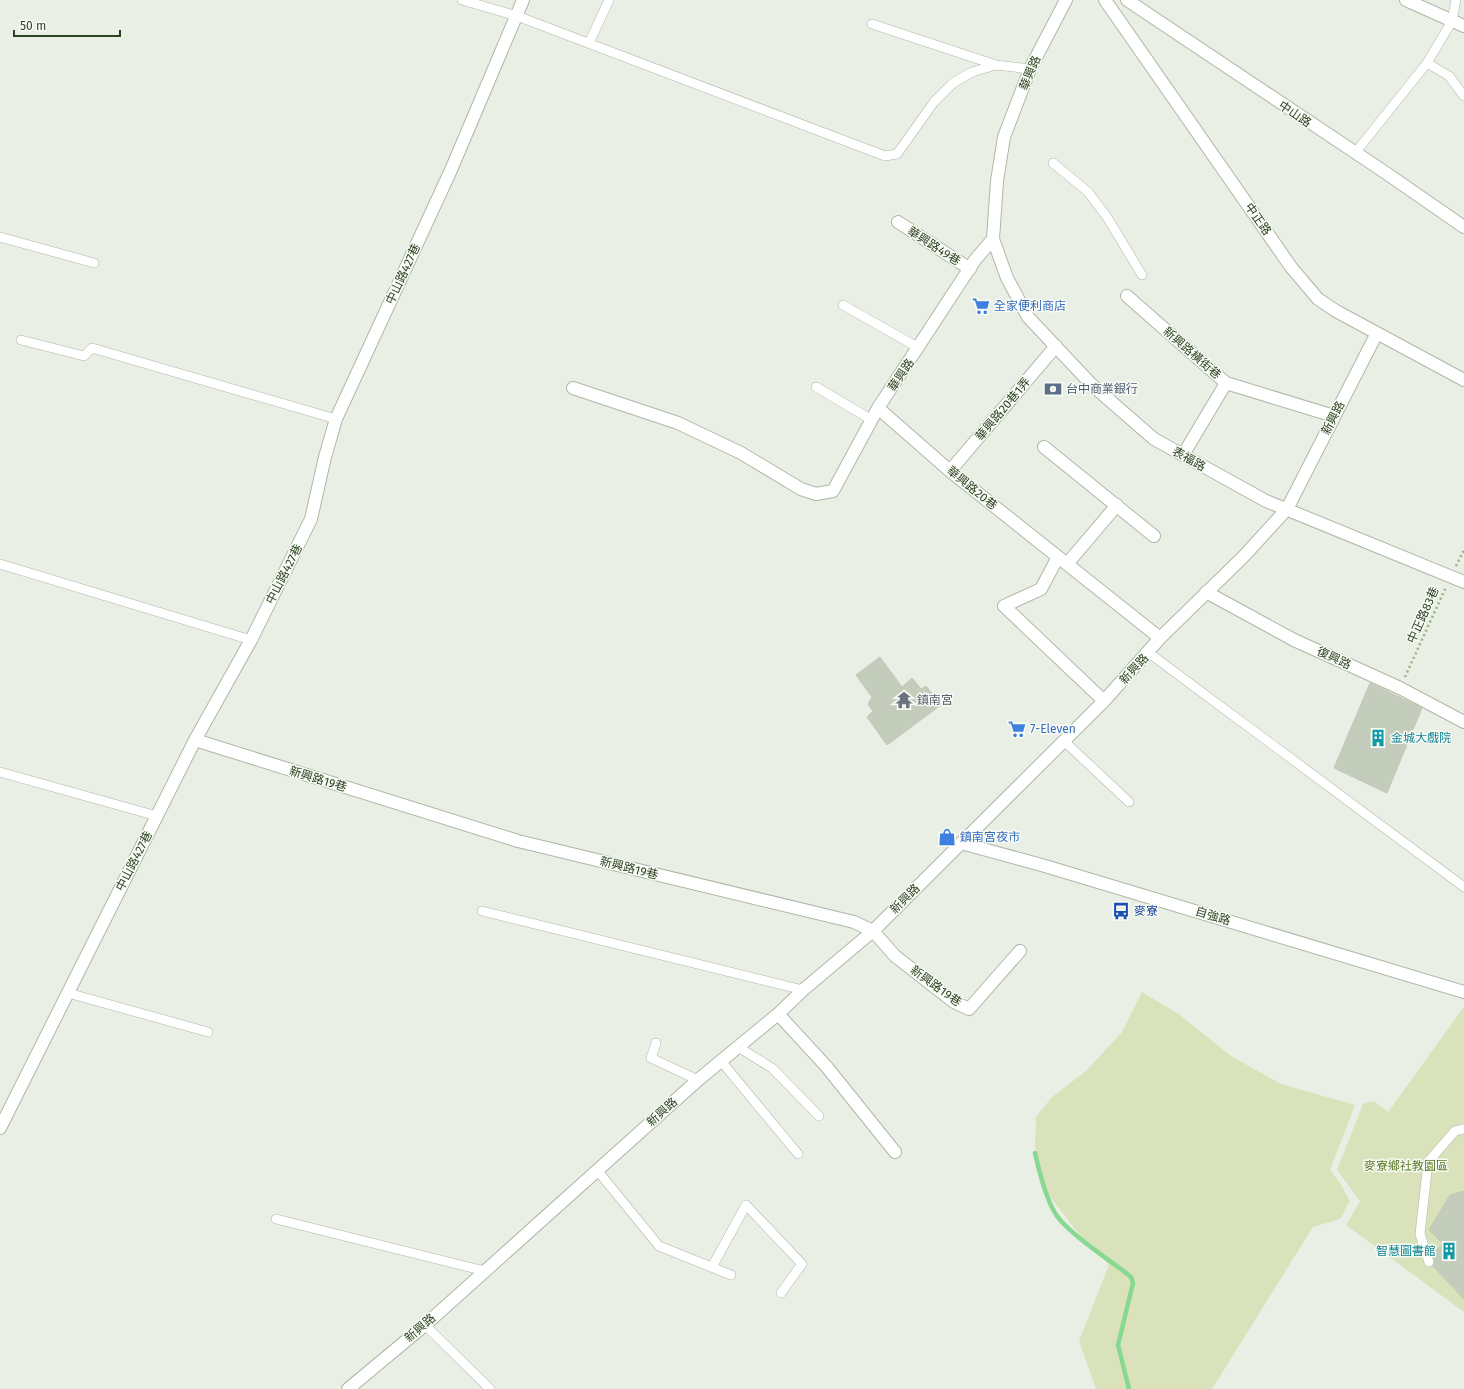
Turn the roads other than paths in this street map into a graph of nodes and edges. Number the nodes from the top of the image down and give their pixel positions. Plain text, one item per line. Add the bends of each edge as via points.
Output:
1 (462, 0) edge
2 (523, 0) edge
3 (609, 0) edge
4 (1066, 0) edge
5 (1105, 0) edge
6 (1127, 0) edge
7 (1406, 0) edge
8 (1456, 0) edge
9 (517, 16) junction
10 (1452, 21) junction
11 (872, 24) dead end
12 (1464, 26) edge
13 (589, 43) junction
14 (1427, 63) junction
15 (996, 65) junction
16 (1030, 69) junction
17 (1464, 96) edge
18 (1354, 153) junction
19 (1053, 163) dead end
20 (898, 222) dead end
21 (1464, 227) edge
22 (0, 237) edge
23 (993, 239) junction
24 (94, 262) dead end
25 (970, 269) junction
26 (1142, 275) dead end
27 (1127, 296) dead end
28 (843, 305) dead end
29 (1377, 333) junction
30 (21, 340) dead end
31 (1056, 346) junction
32 (919, 348) junction
33 (1464, 380) edge
34 (1226, 383) junction
35 (816, 387) dead end
36 (573, 388) dead end
37 (878, 408) junction
38 (1334, 416) junction
39 (336, 419) junction
40 (872, 420) junction
41 (1044, 447) dead end
42 (1183, 455) junction
43 (950, 471) junction
44 (1117, 505) junction
45 (1287, 509) junction
46 (1154, 536) dead end
47 (1063, 561) junction
48 (0, 564) edge
49 (1464, 582) edge
50 (1206, 592) junction
51 (1160, 638) junction
52 (251, 640) junction
53 (1149, 653) junction
54 (1104, 701) junction
55 (1464, 722) edge
56 (194, 740) junction
57 (1064, 741) junction
58 (0, 772) edge
59 (1129, 802) dead end
60 (156, 816) junction
61 (961, 843) junction
62 (1464, 887) edge
63 (482, 911) dead end
64 (873, 931) junction
65 (1020, 951) dead end
66 (803, 990) junction
67 (1464, 992) edge
68 (68, 993) junction
69 (778, 1014) junction
70 (208, 1032) dead end
71 (656, 1043) dead end
72 (738, 1047) junction
73 (721, 1061) junction
74 (698, 1080) junction
75 (819, 1116) dead end
76 (0, 1128) edge
77 (1464, 1129) edge
78 (895, 1152) dead end
79 (798, 1154) dead end
80 (597, 1170) junction
81 (276, 1219) dead end
82 (1429, 1262) dead end
83 (712, 1267) junction
84 (485, 1271) junction
85 (731, 1275) dead end
86 (781, 1293) dead end
87 (425, 1325) junction
88 (348, 1389) edge
89 (490, 1389) edge

1 - 9 lane
2 - 9 street, 中山路427巷
3 - 13 lane
4 - 16 street, 華興路
5 - 29 street, 中正路 via 1291,266 1318,299
6 - 18 street, 中山路
7 - 10 street
8 - 10 lane
9 - 13 lane
9 - 39 street, 中山路427巷 via 451,170
10 - 12 street
10 - 14 lane
11 - 15 lane
13 - 15 lane via 885,156 897,154 934,102 952,83 972,72
14 - 17 lane via 1449,76
14 - 18 lane
15 - 16 lane
16 - 23 street, 華興路 via 1004,137 997,180
18 - 21 street, 中山路
19 - 26 lane via 1088,192 1107,217
20 - 25 street, 華興路49巷
22 - 24 lane
23 - 25 street, 華興路
23 - 31 street, 表福路 via 1007,278 1028,317
25 - 32 street, 華興路
27 - 34 street, 新興路橫街巷
28 - 32 lane
29 - 33 street, 中正路
29 - 38 street, 新興路
30 - 39 lane via 84,356 92,348
31 - 42 street, 表福路 via 1092,385 1154,439
31 - 43 street, 華興路20巷1弄
32 - 37 street, 華興路
34 - 38 street, 新興路橫街巷
34 - 42 street
35 - 40 lane
36 - 40 street, 華興路 via 678,423 741,453 801,489 816,494 833,491
37 - 40 street, 華興路
37 - 43 street, 華興路20巷
38 - 45 street, 新興路
39 - 52 street, 中山路427巷 via 311,519
41 - 44 street
42 - 45 street, 表福路 via 1266,501
43 - 47 street, 華興路20巷
44 - 46 street
44 - 47 street
45 - 49 street, 表福路
45 - 50 street, 新興路 via 1244,556
47 - 51 street, 華興路20巷
47 - 54 street via 1041,589 1004,606
48 - 52 lane
50 - 51 street, 新興路
50 - 55 street, 復興路 via 1294,640 1400,688
51 - 53 street, 新興路
52 - 56 street, 中山路427巷
53 - 54 street, 新興路
53 - 62 lane
54 - 57 street, 新興路
56 - 60 street, 中山路427巷
56 - 64 street, 新興路19巷 via 518,841 854,922
57 - 59 lane
57 - 61 street, 新興路
58 - 60 lane
60 - 68 street, 中山路427巷
61 - 64 street, 新興路
61 - 67 street, 自強路
63 - 66 lane
64 - 65 street, 新興路19巷 via 895,956 954,1002 969,1009
64 - 66 street, 新興路
66 - 69 street, 新興路
68 - 70 lane
68 - 76 street, 中山路427巷
69 - 72 street, 新興路
69 - 78 street via 826,1066
71 - 74 lane via 651,1058
72 - 73 street, 新興路
72 - 75 lane via 772,1068
73 - 74 street, 新興路
73 - 79 lane
74 - 80 street, 新興路
77 - 82 lane via 1455,1131 1428,1162 1420,1234
80 - 83 lane via 659,1246
80 - 84 street, 新興路
81 - 84 lane
83 - 85 lane
83 - 86 lane via 746,1205 802,1264
84 - 87 street, 新興路
87 - 88 street, 新興路
87 - 89 lane

